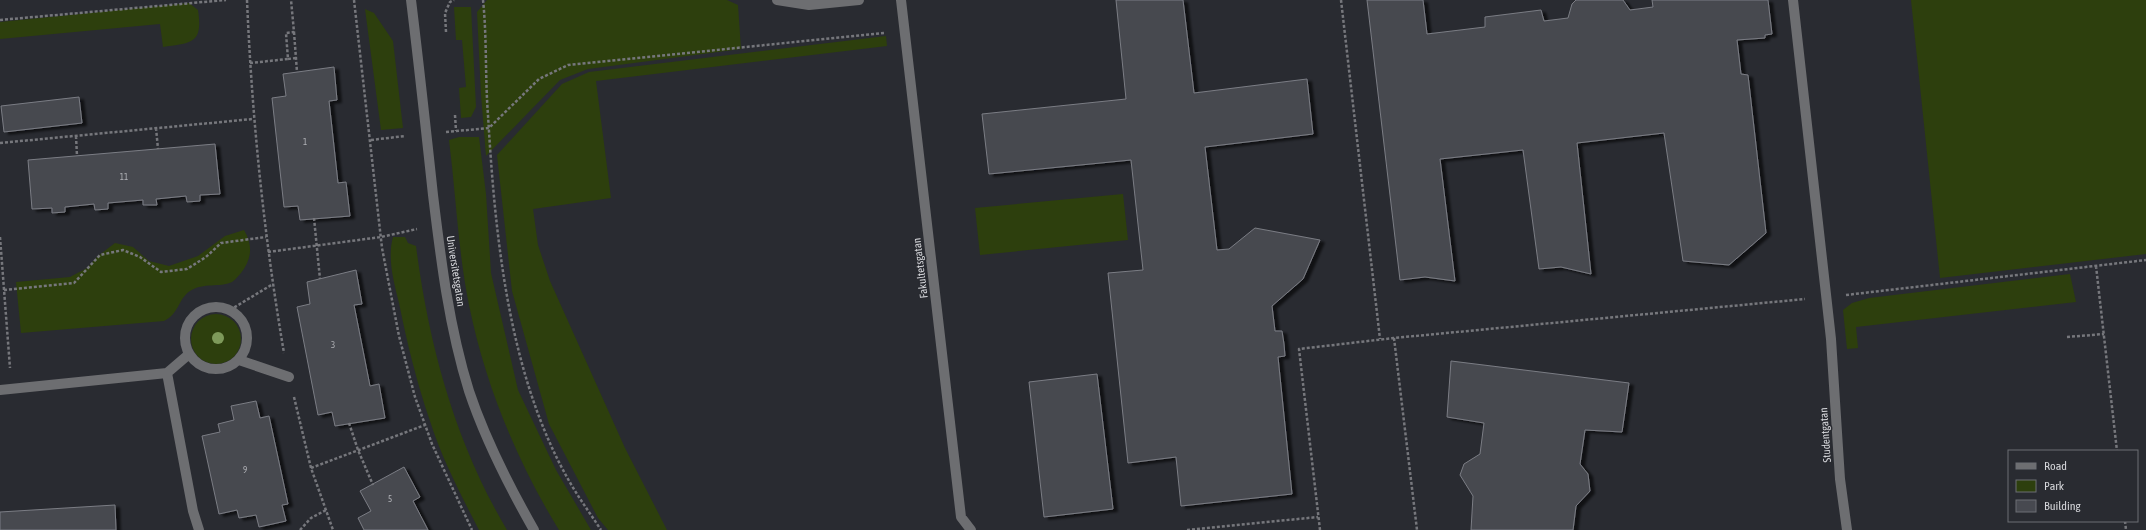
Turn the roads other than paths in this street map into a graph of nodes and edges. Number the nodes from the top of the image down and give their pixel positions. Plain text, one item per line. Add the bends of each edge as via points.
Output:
1 (411, 0) edge
2 (777, 0) edge
3 (859, 0) edge
4 (901, 0) edge
5 (1793, 0) edge
6 (188, 355) junction
7 (239, 360) junction
8 (167, 372) junction
9 (289, 376) road end
10 (0, 390) edge
11 (199, 530) edge
12 (534, 530) edge
13 (971, 530) edge
14 (1846, 530) edge

1 - 12 street, Universitetsgatan via 440,253 452,328 469,391 488,438
2 - 3 street via 809,5
4 - 13 street, Fakultetsgatan via 961,517
5 - 14 street, Studentgatan via 1831,339
6 - 7 street via 202,367 217,370
6 - 7 street via 184,339 188,323 200,311 216,307 230,310 243,322 248,342
6 - 8 street
7 - 9 street
8 - 10 street
8 - 11 street via 193,511

